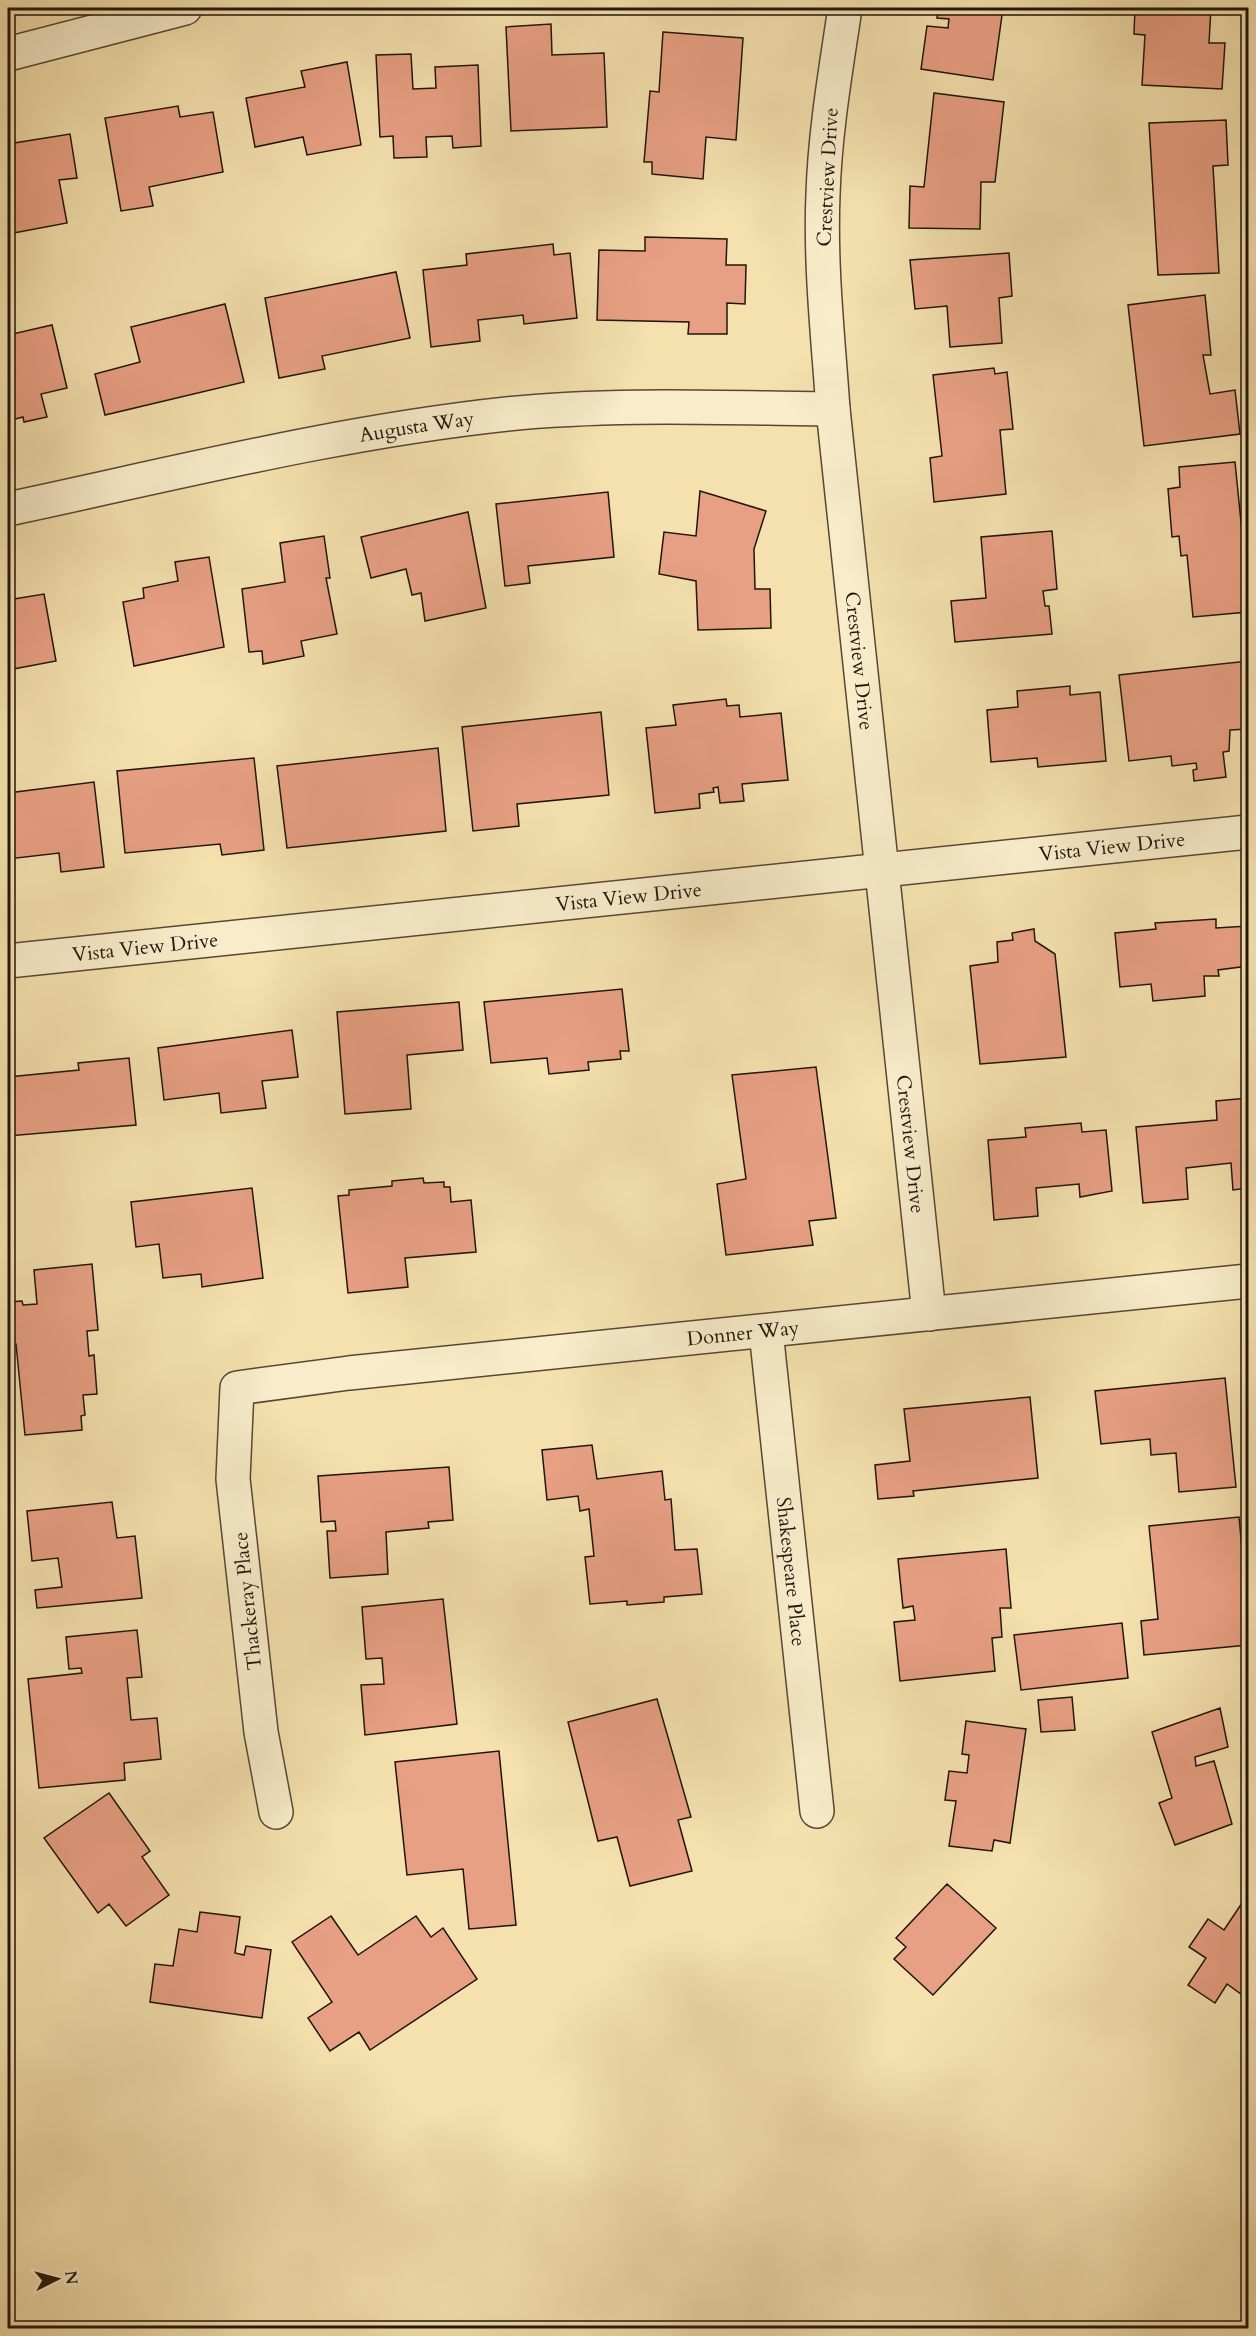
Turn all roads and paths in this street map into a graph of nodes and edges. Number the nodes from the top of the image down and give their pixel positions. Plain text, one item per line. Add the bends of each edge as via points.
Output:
1 (185, 8) edge
2 (845, 8) edge
3 (8, 54) edge
4 (833, 409) junction
5 (8, 509) edge
6 (1248, 832) edge
7 (883, 871) junction
8 (8, 961) edge
9 (1248, 1281) edge
10 (929, 1314) junction
11 (766, 1331) junction
12 (237, 1388) joint
13 (817, 1811) dead end
14 (276, 1812) dead end

1 - 3 street
2 - 4 street, Crestview Drive via 822,196 824,295
4 - 5 street, Augusta Way via 672,408 485,417 343,438
4 - 7 street, Crestview Drive
6 - 7 street, Vista View Drive
7 - 8 street, Vista View Drive
7 - 10 street, Crestview Drive
9 - 10 street, Donner Way
10 - 11 street, Donner Way
11 - 12 street, Donner Way
11 - 13 street, Shakespeare Place
12 - 14 street, Thackeray Place via 233,1479 261,1732

